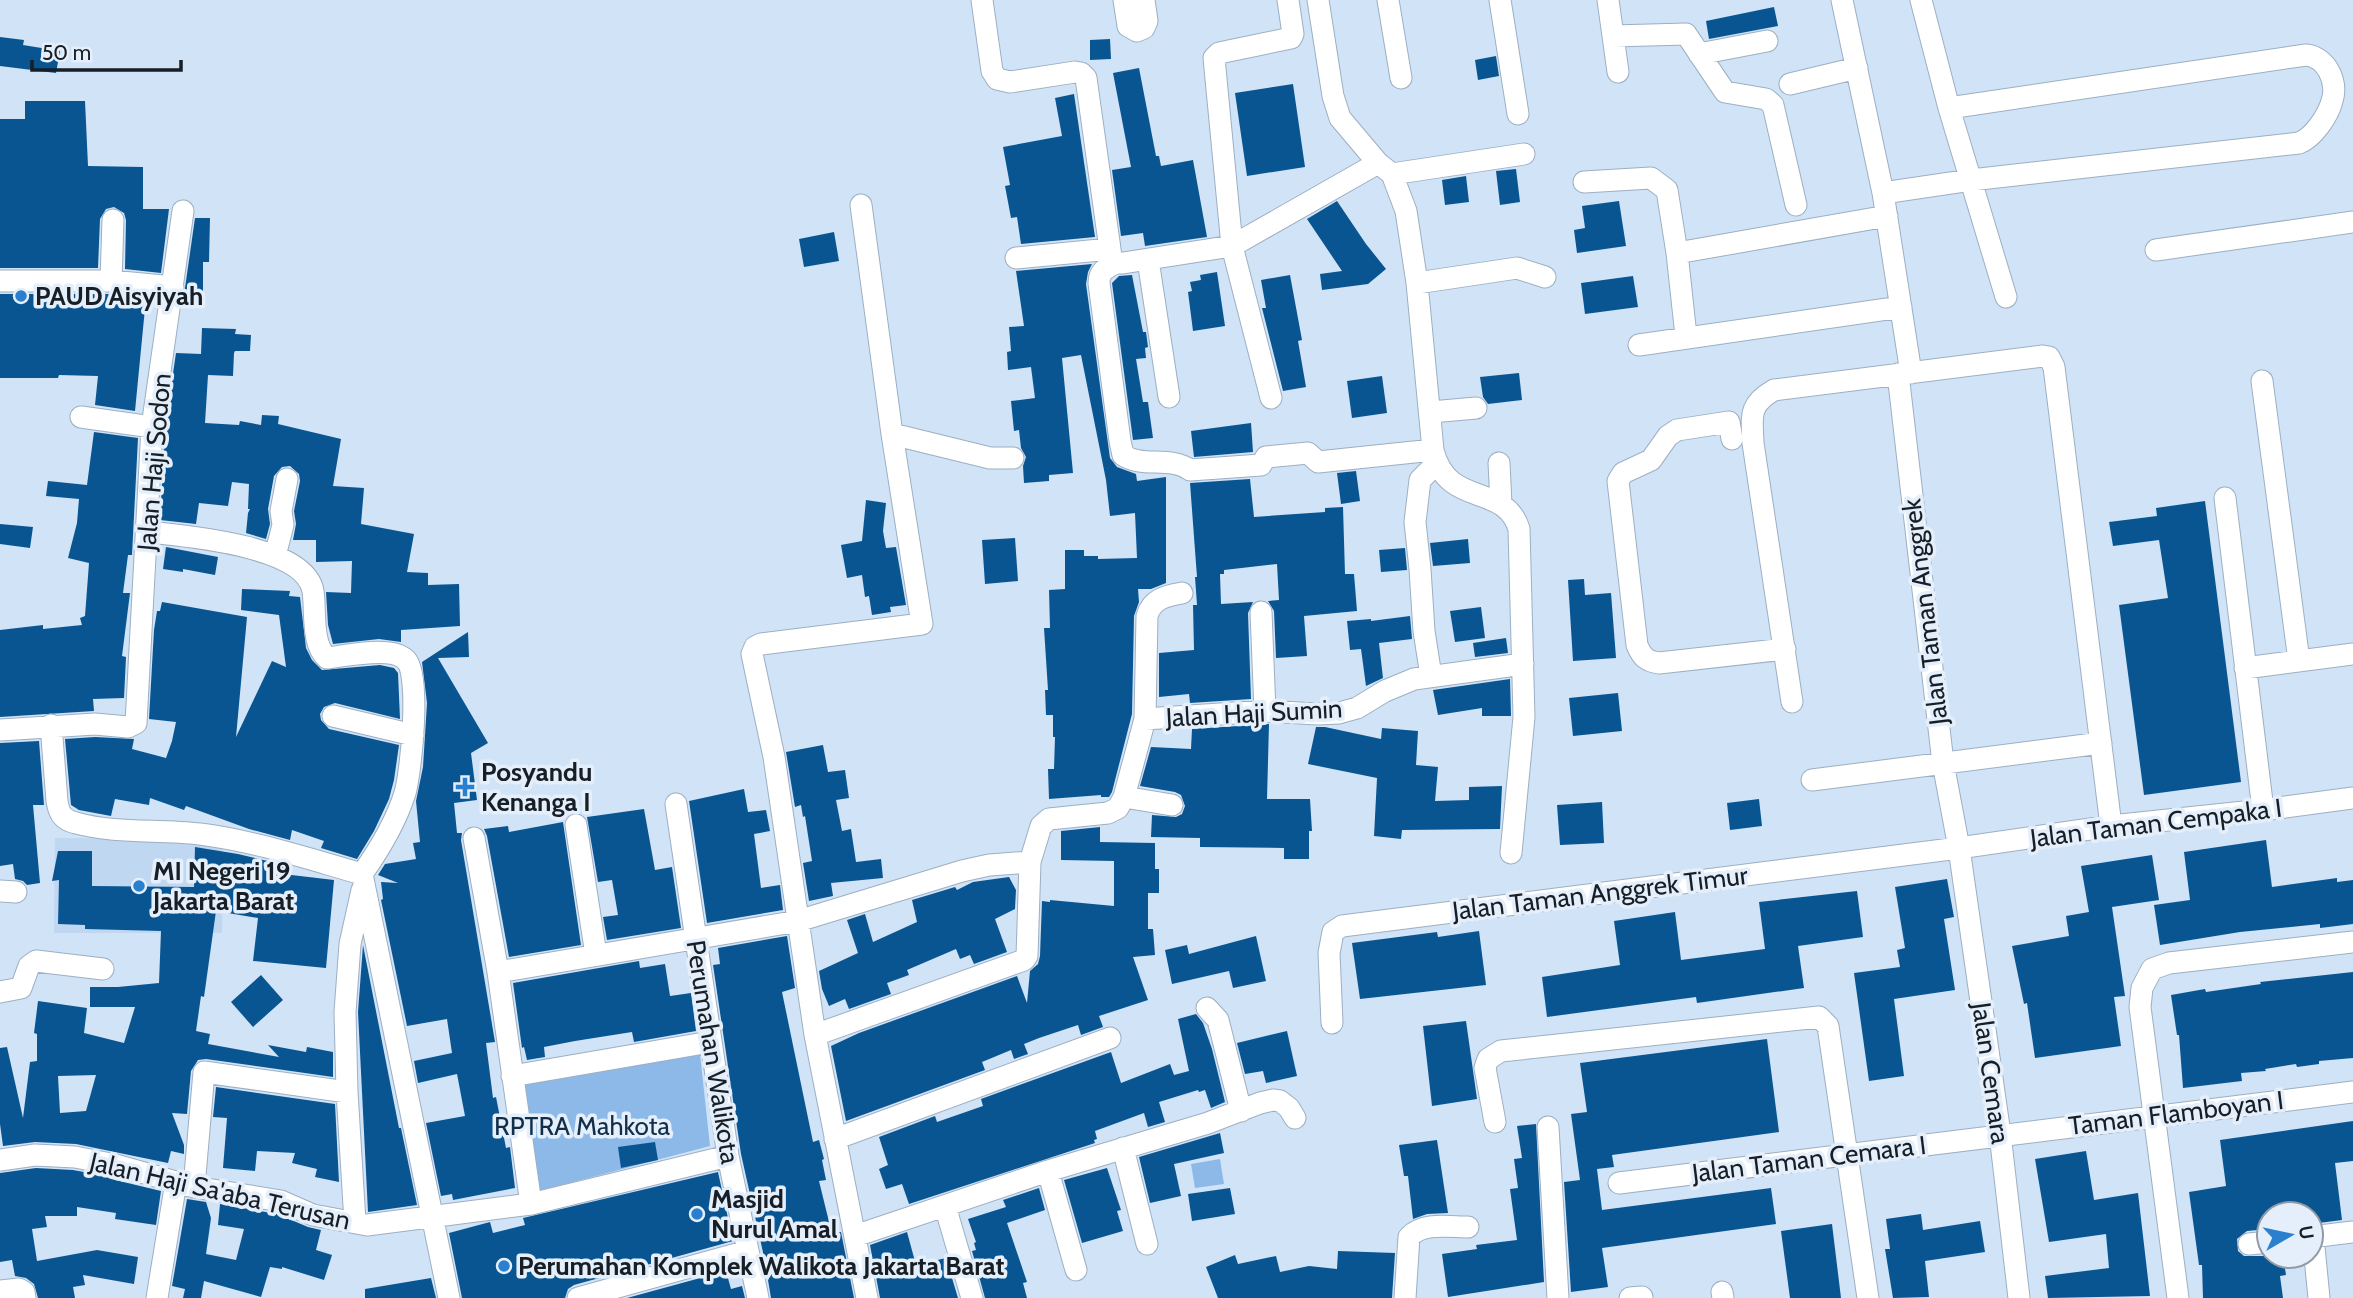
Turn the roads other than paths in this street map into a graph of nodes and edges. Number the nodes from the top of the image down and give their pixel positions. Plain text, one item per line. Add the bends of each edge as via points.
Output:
1 (982, 0) edge
2 (1124, 0) edge
3 (1144, 0) edge
4 (1288, 0) edge
5 (1318, 0) edge
6 (1388, 0) edge
7 (1500, 0) edge
8 (1608, 0) edge
9 (1842, 0) edge
10 (1921, 0) edge
11 (1613, 36) junction
12 (1767, 41) dead end
13 (1699, 54) junction
14 (1857, 68) junction
15 (1618, 72) dead end
16 (1401, 78) dead end
17 (1790, 84) dead end
18 (1949, 108) junction
19 (1518, 114) dead end
20 (1524, 154) dead end
21 (1385, 169) junction
22 (1971, 180) junction
23 (1584, 182) dead end
24 (1883, 193) junction
25 (862, 205) dead end
26 (1796, 205) dead end
27 (183, 211) dead end
28 (1887, 216) junction
29 (113, 220) dead end
30 (2353, 222) edge
31 (1232, 246) junction
32 (2156, 250) dead end
33 (1677, 253) junction
34 (1113, 256) junction
35 (1016, 258) dead end
36 (1148, 260) junction
37 (1545, 277) dead end
38 (0, 281) edge
39 (111, 281) junction
40 (1418, 283) junction
41 (173, 287) junction
42 (2006, 297) dead end
43 (1901, 307) junction
44 (1686, 337) junction
45 (1639, 345) dead end
46 (1906, 361) junction
47 (2262, 381) dead end
48 (1169, 397) dead end
49 (1271, 398) dead end
50 (1476, 408) dead end
51 (1431, 412) junction
52 (81, 418) dead end
53 (152, 427) junction
54 (892, 434) junction
55 (1732, 439) dead end
56 (1435, 457) junction
57 (1013, 458) dead end
58 (1499, 463) dead end
59 (287, 480) dead end
60 (2225, 498) dead end
61 (1500, 504) junction
62 (148, 532) junction
63 (275, 556) junction
64 (1182, 593) dead end
65 (1261, 612) dead end
66 (1785, 649) junction
67 (2353, 654) edge
68 (2299, 661) junction
69 (1523, 664) junction
70 (2245, 668) junction
71 (1431, 676) junction
72 (1792, 702) dead end
73 (1265, 711) junction
74 (333, 716) dead end
75 (1145, 719) junction
76 (51, 725) junction
77 (0, 730) edge
78 (413, 735) junction
79 (2101, 743) junction
80 (1943, 763) junction
81 (1812, 780) dead end
82 (1124, 797) junction
83 (2353, 798) edge
84 (676, 804) dead end
85 (1172, 805) dead end
86 (2263, 810) junction
87 (576, 825) dead end
88 (2111, 826) junction
89 (474, 838) dead end
90 (1959, 848) junction
91 (1511, 853) dead end
92 (1030, 862) junction
93 (363, 879) junction
94 (798, 921) junction
95 (695, 938) junction
96 (2353, 942) edge
97 (596, 955) junction
98 (103, 969) dead end
99 (498, 972) junction
100 (0, 992) edge
101 (1207, 1008) dead end
102 (1332, 1023) dead end
103 (815, 1035) junction
104 (1110, 1038) dead end
105 (710, 1042) junction
106 (512, 1076) junction
107 (347, 1092) junction
108 (2353, 1092) edge
109 (1241, 1111) junction
110 (2154, 1116) junction
111 (1295, 1118) dead end
112 (1495, 1122) dead end
113 (1548, 1127) dead end
114 (2000, 1135) junction
115 (835, 1139) junction
116 (1123, 1148) junction
117 (1845, 1154) junction
118 (728, 1156) junction
119 (0, 1160) edge
120 (1048, 1171) junction
121 (1619, 1183) dead end
122 (185, 1184) junction
123 (531, 1204) junction
124 (945, 1206) junction
125 (433, 1218) junction
126 (355, 1222) junction
127 (1468, 1227) dead end
128 (2353, 1232) edge
129 (2325, 1235) edge
130 (855, 1236) junction
131 (1147, 1244) dead end
132 (747, 1251) junction
133 (1076, 1269) dead end
134 (2316, 1270) edge
135 (0, 1291) edge
136 (1642, 1297) edge
137 (25, 1298) edge
138 (157, 1298) edge
139 (449, 1298) edge
140 (578, 1298) edge
141 (758, 1298) edge
142 (867, 1298) edge
143 (972, 1298) edge
144 (1405, 1298) edge
145 (1558, 1298) edge
146 (1630, 1298) edge
147 (1868, 1298) edge
148 (2019, 1298) edge
149 (2178, 1298) edge
150 (2319, 1298) edge

1 - 34 street via 990,63 997,79 1010,82 1075,72 1086,78
2 - 3 street via 1128,26 1137,31 1147,21
4 - 31 street via 1291,38 1219,53 1214,58
5 - 21 street via 1340,118
6 - 16 street
7 - 19 street
8 - 11 street
9 - 14 street, Jalan Taman Anggrek
10 - 18 street
11 - 13 street via 1681,33
11 - 15 street
12 - 13 street
13 - 26 street via 1725,92 1766,99 1773,105
14 - 17 street
14 - 24 street, Jalan Taman Anggrek
18 - 22 street
18 - 22 street via 2306,55 2314,55 2330,71 2332,105 2312,135 2299,143
20 - 21 street
21 - 31 street
21 - 40 street via 1406,211
22 - 24 street
22 - 42 street
23 - 33 street via 1651,178 1667,190
24 - 28 street, Jalan Taman Anggrek
25 - 54 street
27 - 41 street, Jalan Haji Sodon
28 - 33 street
28 - 43 street, Jalan Taman Anggrek
29 - 39 street
30 - 32 street
31 - 36 street
31 - 49 street
33 - 44 street
34 - 35 street
34 - 36 street
34 - 56 street via 1099,275 1099,283 1121,448 1130,460 1190,470 1261,465 1266,457 1308,453 1318,462
36 - 48 street
37 - 40 street via 1517,268
38 - 39 street
39 - 41 street
40 - 51 street
41 - 53 street, Jalan Haji Sodon
43 - 44 street
43 - 46 street, Jalan Taman Anggrek
44 - 45 street
46 - 66 street via 1774,390 1760,398 1752,413
46 - 79 street via 2043,356 2053,362
46 - 80 street, Jalan Taman Anggrek
47 - 68 street
50 - 51 street
51 - 56 street
52 - 53 street
53 - 62 street, Jalan Haji Sodon
54 - 57 street via 990,458
54 - 94 street via 922,624 761,644 752,654 774,757
55 - 66 street via 1729,422 1677,430 1651,460 1623,472 1618,481 1637,645 1641,655 1659,663
56 - 61 street via 1444,477
56 - 71 street via 1420,480 1415,523
58 - 61 street
59 - 63 street
60 - 70 street
61 - 69 street via 1516,519 1518,529
62 - 63 street via 201,537
62 - 76 street, Jalan Haji Sodon via 136,723 128,727
63 - 78 street via 300,570 313,588 323,655 396,654 406,660 413,679
64 - 75 street via 1158,599 1146,616
65 - 73 street
66 - 72 street
67 - 68 street
68 - 70 street
69 - 71 street, Jalan Haji Sumin
69 - 91 street via 1524,717
70 - 86 street
71 - 73 street, Jalan Haji Sumin via 1339,712
73 - 75 street, Jalan Haji Sumin
74 - 78 street
75 - 82 street
76 - 77 street, Jalan Haji Sodon
76 - 93 street via 57,802 67,820 103,828 203,834 267,847
78 - 93 street via 405,793
79 - 80 street
79 - 88 street
80 - 81 street
80 - 90 street, Jalan Taman Anggrek
82 - 85 street
82 - 92 street via 1118,808 1108,813 1049,819 1041,826
83 - 86 street, Jalan Taman Cempaka I
84 - 95 street, Perumahan Walikota
86 - 88 street, Jalan Taman Cempaka I
87 - 97 street
88 - 90 street, Jalan Taman Cempaka I
89 - 99 street
90 - 102 street, Jalan Taman Anggrek Timur via 1342,926 1333,932 1329,953
90 - 114 street, Jalan Cemara
92 - 94 street via 962,871
92 - 103 street via 1024,960
93 - 107 street via 349,943
93 - 125 street
94 - 95 street
94 - 103 street
95 - 97 street
95 - 105 street, Perumahan Walikota
96 - 110 street via 2169,963 2152,969 2142,988 2140,1007
97 - 99 street
98 - 100 street via 36,961 29,966 21,988
99 - 106 street
101 - 109 street via 1218,1020
103 - 115 street
104 - 115 street
105 - 106 street
105 - 118 street, Perumahan Walikota
106 - 123 street
107 - 122 street via 204,1072
107 - 126 street
108 - 110 street, Taman Flamboyan I
109 - 111 street via 1273,1100 1286,1105
109 - 116 street
110 - 114 street, Taman Flamboyan I
110 - 149 street
112 - 117 street via 1485,1068 1488,1059 1502,1051 1819,1017 1828,1026
113 - 145 street
114 - 117 street, Jalan Taman Cemara I
114 - 148 street, Jalan Cemara
115 - 130 street
116 - 120 street
116 - 131 street
117 - 121 street, Jalan Taman Cemara I
117 - 147 street
118 - 123 street, Jalan Haji Sa'aba Terusan
118 - 132 street, Perumahan Walikota
119 - 122 street, Jalan Haji Sa'aba Terusan via 75,1157
120 - 124 street
120 - 133 street
122 - 126 street, Jalan Haji Sa'aba Terusan via 281,1201 313,1215
122 - 138 street
123 - 125 street, Jalan Haji Sa'aba Terusan
124 - 130 street
124 - 143 street
125 - 126 street, Jalan Haji Sa'aba Terusan via 367,1225
125 - 139 street
127 - 144 street via 1439,1226 1416,1230 1409,1237
128 - 129 street
130 - 142 street
132 - 140 street
132 - 141 street, Perumahan Walikota
134 - 150 street
135 - 137 street via 19,1289
136 - 146 street

